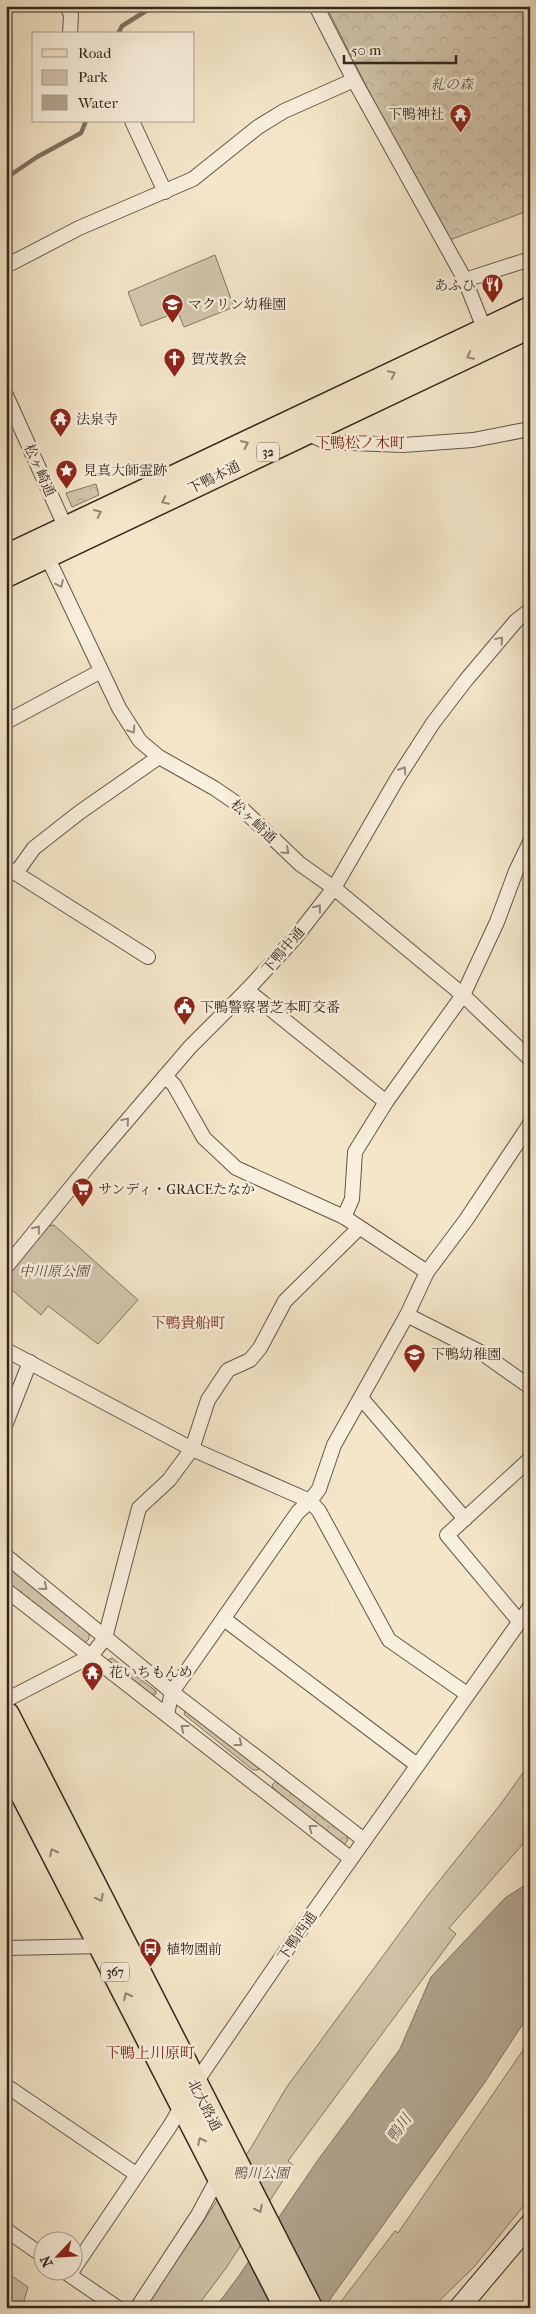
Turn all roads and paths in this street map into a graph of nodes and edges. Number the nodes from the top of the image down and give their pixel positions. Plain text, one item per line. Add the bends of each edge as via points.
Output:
1 (67, 6) edge
2 (316, 6) edge
3 (70, 32) edge
4 (354, 80) junction
5 (132, 122) edge
6 (165, 192) junction
7 (530, 259) edge
8 (6, 266) edge
9 (466, 280) junction
10 (530, 308) edge
11 (530, 327) edge
12 (488, 337) junction
13 (6, 395) edge
14 (304, 426) junction
15 (530, 429) edge
16 (70, 536) junction
17 (43, 549) junction
18 (6, 556) edge
19 (6, 576) edge
20 (530, 610) edge
21 (100, 671) junction
22 (6, 722) edge
23 (159, 758) junction
24 (530, 842) edge
25 (11, 870) edge
26 (334, 888) junction
27 (148, 957) dead end
28 (247, 990) junction
29 (463, 995) junction
30 (530, 1059) edge
31 (165, 1076) junction
32 (386, 1102) junction
33 (530, 1124) edge
34 (344, 1217) junction
35 (359, 1228) junction
36 (6, 1267) edge
37 (427, 1272) junction
38 (407, 1315) junction
39 (6, 1350) edge
40 (30, 1362) junction
41 (530, 1387) edge
42 (362, 1399) junction
43 (6, 1423) edge
44 (192, 1449) junction
45 (530, 1459) edge
46 (310, 1501) junction
47 (465, 1519) junction
48 (6, 1556) edge
49 (6, 1590) edge
50 (530, 1607) edge
51 (224, 1619) junction
52 (519, 1621) junction
53 (104, 1638) junction
54 (91, 1656) junction
55 (172, 1692) junction
56 (467, 1694) junction
57 (6, 1700) edge
58 (166, 1714) junction
59 (6, 1715) edge
60 (6, 1759) edge
61 (417, 1765) junction
62 (364, 1840) junction
63 (350, 1858) junction
64 (102, 1946) junction
65 (6, 1948) edge
66 (8, 2087) dead end
67 (188, 2094) junction
68 (136, 2174) junction
69 (226, 2175) junction
70 (530, 2224) edge
71 (6, 2230) edge
72 (32, 2248) edge
73 (82, 2254) edge
74 (82, 2281) edge
75 (118, 2308) edge
76 (137, 2308) edge
77 (288, 2308) edge
78 (309, 2308) edge
79 (459, 2308) edge

1 - 3 street via 71,15
2 - 4 street
4 - 6 street via 284,111 258,127 193,178
4 - 9 street
5 - 6 street
6 - 8 street via 79,228
7 - 9 street
9 - 12 street
10 - 12 main road, 下鴨本通 / 32
11 - 12 main road, 下鴨本通 / 32
12 - 14 main road, 下鴨本通 / 32
13 - 16 street, 松ヶ崎通
14 - 15 street via 326,442 403,445 473,440
14 - 16 main road, 下鴨本通 / 32
16 - 17 main road, 下鴨本通 / 32
17 - 18 main road, 下鴨本通 / 32
17 - 19 main road, 下鴨本通 / 32
17 -> 21 street, 松ヶ崎通
26 -> 20 street, 下鴨中通 via 433,723 466,680
21 - 22 street
21 -> 23 street, 松ヶ崎通 via 140,741
23 - 25 street via 80,812
23 -> 26 street, 松ヶ崎通 via 236,804 300,864
24 - 29 street
25 - 27 street
28 -> 26 street, 下鴨中通 via 295,938
26 - 29 street, 松ヶ崎通
28 - 31 street, 下鴨中通 via 190,1046
28 - 32 street
29 - 30 street, 松ヶ崎通
29 - 32 street
31 - 34 street via 174,1085 204,1138 236,1168
36 -> 31 street, 下鴨中通
32 - 34 street via 355,1152 352,1199
33 - 37 street
34 - 35 street
35 - 37 street
35 - 44 street via 285,1302 250,1360 228,1370 208,1400
37 - 38 street
38 - 41 street via 482,1354
38 - 42 street
39 - 40 street
40 - 43 street
40 - 44 street
42 - 46 street via 334,1445 319,1490
42 - 47 street
44 - 46 street
44 - 53 street via 168,1480 139,1508
45 - 47 street
46 - 51 street via 298,1512
46 - 56 street via 319,1511 389,1640
47 - 52 street via 447,1535
48 -> 53 street
49 - 54 street
50 - 52 street, 下鴨西通
51 - 55 street
51 - 61 street
52 - 56 street, 下鴨西通
53 - 54 street
53 - 55 street
54 - 57 street
54 - 58 street
55 - 58 street
55 -> 62 street
56 - 61 street, 下鴨西通
63 -> 58 street
59 -> 67 highway, 北大路通 / 367
64 -> 60 highway, 北大路通 / 367
61 - 62 street, 下鴨西通
62 - 63 street, 下鴨西通
63 - 67 street, 下鴨西通
64 - 65 street
67 -> 64 highway, 北大路通 / 367
66 - 68 street
67 - 68 street, 下鴨西通
67 - 69 highway, 北大路通 / 367
68 - 73 street, 下鴨西通
69 - 76 street
69 - 77 highway, 北大路通 / 367
69 -> 78 highway, 北大路通 / 367
70 - 79 street
71 - 72 street
74 - 75 street

